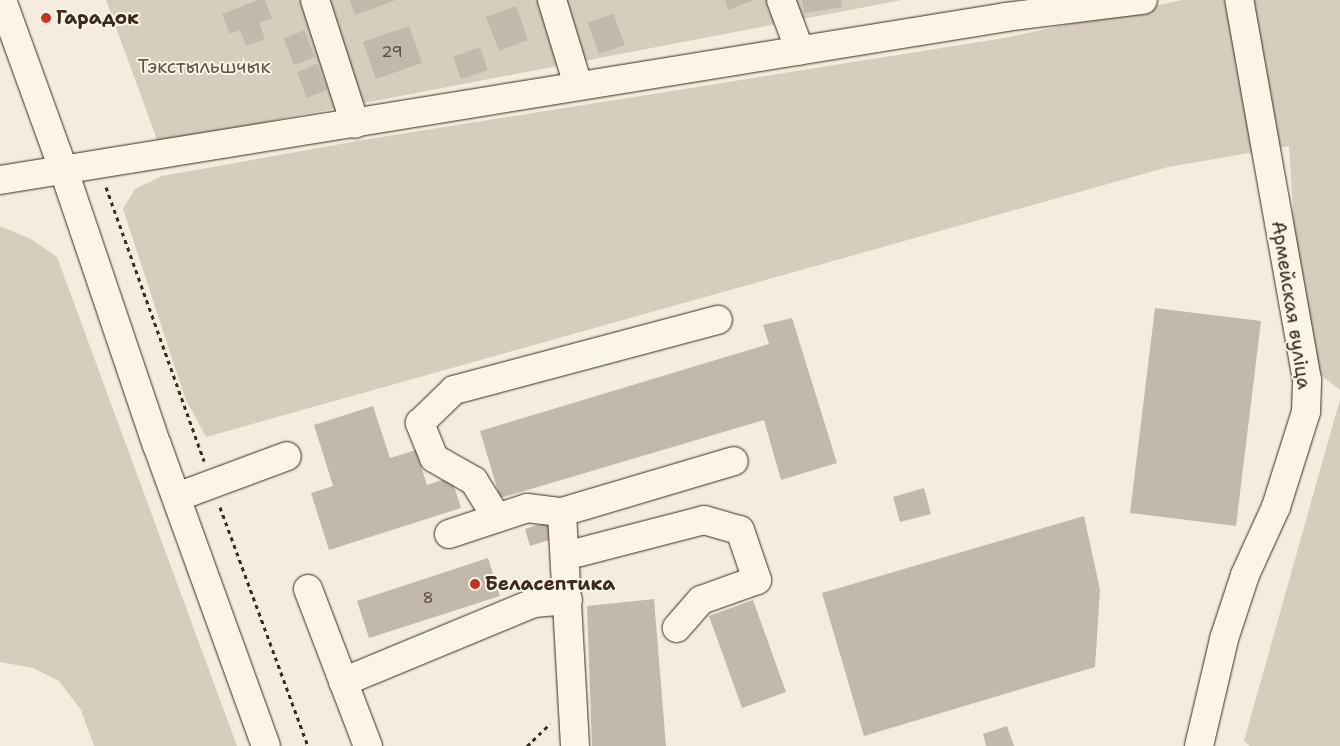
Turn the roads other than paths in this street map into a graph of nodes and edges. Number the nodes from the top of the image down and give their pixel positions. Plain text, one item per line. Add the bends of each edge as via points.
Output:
1 (2, 0) edge
2 (315, 0) edge
3 (552, 0) edge
4 (1143, 0) edge
5 (1239, 0) edge
6 (1005, 8) edge
7 (784, 9) edge
8 (800, 52) junction
9 (578, 86) junction
10 (351, 111) junction
11 (64, 171) junction
12 (0, 180) edge
13 (718, 320) dead end
14 (287, 456) dead end
15 (734, 462) dead end
16 (177, 497) junction
17 (562, 512) junction
18 (497, 518) junction
19 (449, 534) dead end
20 (565, 556) junction
21 (308, 589) dead end
22 (568, 600) junction
23 (676, 628) dead end
24 (344, 682) junction
25 (1204, 744) edge
26 (266, 746) edge
27 (368, 746) edge
28 (575, 746) edge

1 - 11 street
2 - 10 street
3 - 9 street
4 - 6 street
5 - 25 street, Армейская вуліца via 1307,380 1306,412 1276,507 1245,575 1224,639
6 - 8 street
7 - 8 street
8 - 9 street
9 - 10 street
10 - 11 street
11 - 12 street
11 - 16 street
13 - 18 street via 454,390 420,423 434,458 474,482
14 - 16 street
15 - 17 street
16 - 26 street
17 - 18 street via 527,508
17 - 20 street
18 - 19 street
20 - 22 street
20 - 23 street via 704,520 740,530 757,580 701,600
21 - 24 street
22 - 24 street via 534,603
22 - 28 street
24 - 27 street

